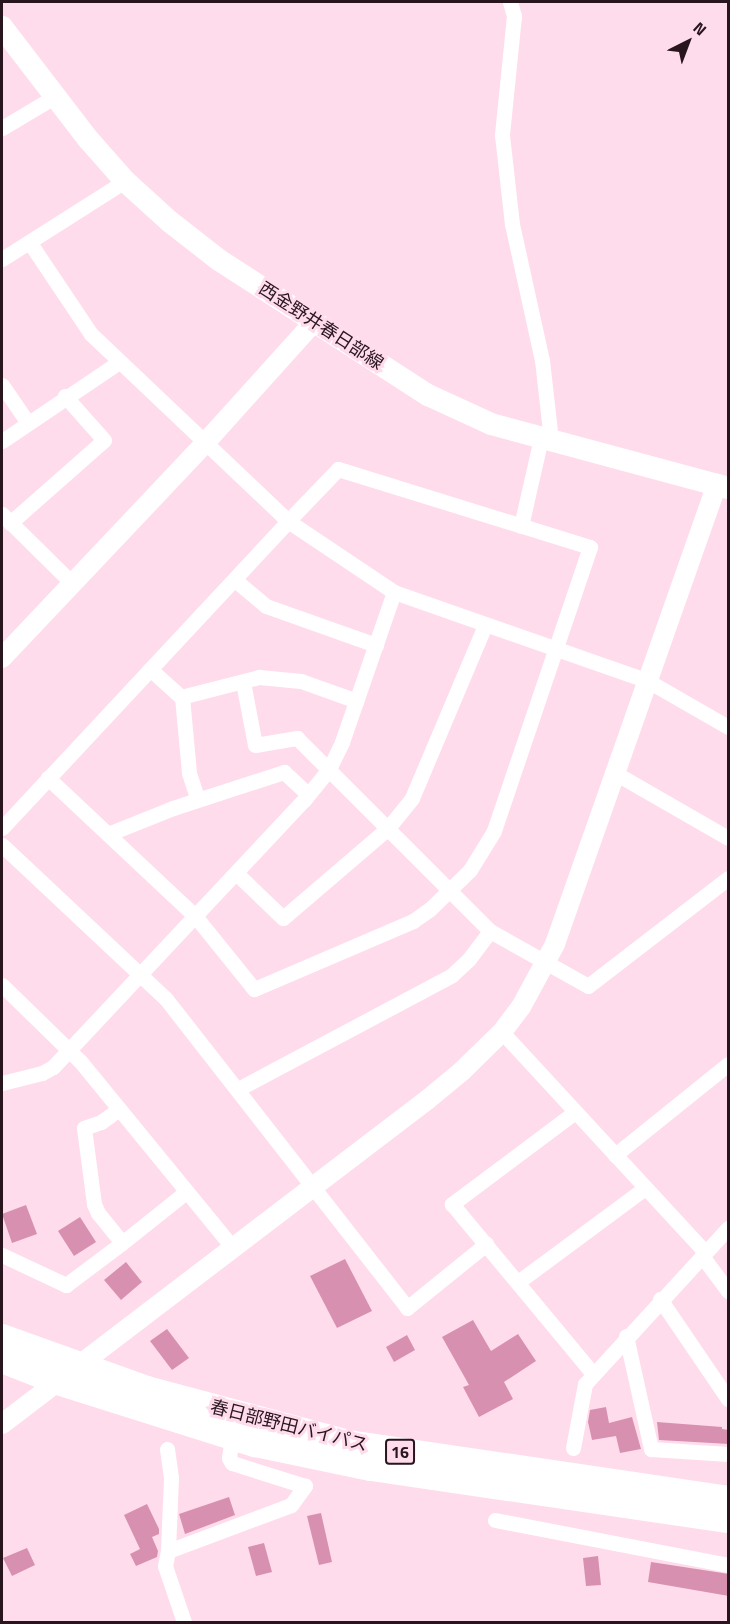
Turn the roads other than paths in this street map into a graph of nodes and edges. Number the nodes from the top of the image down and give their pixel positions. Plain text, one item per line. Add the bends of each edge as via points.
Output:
1 (510, 2) edge
2 (2, 27) edge
3 (54, 97) junction
4 (2, 128) edge
5 (125, 181) junction
6 (30, 243) junction
7 (2, 259) edge
8 (314, 322) junction
9 (119, 362) junction
10 (2, 385) edge
11 (65, 396) junction
12 (28, 423) junction
13 (546, 439) junction
14 (2, 441) edge
15 (205, 443) junction
16 (723, 486) edge
17 (6, 519) edge
18 (288, 520) junction
19 (520, 526) junction
20 (235, 580) junction
21 (72, 583) junction
22 (394, 592) junction
23 (485, 625) junction
24 (376, 645) junction
25 (555, 647) junction
26 (2, 658) edge
27 (150, 669) junction
28 (648, 681) junction
29 (243, 682) junction
30 (182, 697) junction
31 (357, 701) junction
32 (729, 727) edge
33 (329, 768) junction
34 (615, 773) junction
35 (48, 778) junction
36 (308, 794) junction
37 (198, 800) junction
38 (2, 828) edge
39 (388, 828) junction
40 (108, 834) junction
41 (729, 838) edge
42 (2, 845) edge
43 (236, 873) junction
44 (729, 878) edge
45 (450, 892) junction
46 (195, 916) junction
47 (490, 931) junction
48 (546, 963) junction
49 (141, 974) junction
50 (2, 985) edge
51 (502, 1032) junction
52 (70, 1051) junction
53 (729, 1064) edge
54 (2, 1083) edge
55 (238, 1089) junction
56 (119, 1109) junction
57 (575, 1112) junction
58 (615, 1155) junction
59 (313, 1186) junction
60 (645, 1188) junction
61 (186, 1192) junction
62 (729, 1228) edge
63 (122, 1243) junction
64 (486, 1244) junction
65 (232, 1247) junction
66 (704, 1254) junction
67 (2, 1255) edge
68 (518, 1282) junction
69 (729, 1291) edge
70 (660, 1299) junction
71 (626, 1336) junction
72 (2, 1337) edge
73 (2, 1360) edge
74 (80, 1366) junction
75 (593, 1374) junction
76 (58, 1382) junction
77 (729, 1399) edge
78 (2, 1424) edge
79 (232, 1437) junction
80 (573, 1448) dead end
81 (167, 1449) dead end
82 (729, 1454) edge
83 (729, 1499) edge
84 (495, 1520) dead end
85 (729, 1520) edge
86 (168, 1551) junction
87 (729, 1565) edge
88 (184, 1623) edge

1 - 13 street via 514,16 502,135 512,224 542,360
2 - 3 main road, 西金野井春日部線
3 - 4 street
3 - 5 main road, 西金野井春日部線
5 - 6 street
5 - 8 main road, 西金野井春日部線 via 219,260
6 - 7 street
6 - 9 street via 91,334
8 - 13 main road, 西金野井春日部線 via 459,411
8 - 15 street
9 - 11 street
9 - 15 street
10 - 12 street
11 - 12 street
11 - 17 street via 104,440
12 - 14 street
13 - 16 main road, 西金野井春日部線
13 - 19 street
15 - 18 street
15 - 21 street
16 - 28 street
17 - 21 street
18 - 19 street via 338,469
18 - 20 street
18 - 22 street
19 - 25 street via 590,547
20 - 24 street via 266,606
20 - 27 street
21 - 26 street
22 - 23 street
22 - 24 street
23 - 25 street
23 - 39 street via 412,798
24 - 31 street
25 - 28 street
25 - 45 street via 494,831 476,862
27 - 30 street
27 - 35 street
28 - 32 street
28 - 34 street
29 - 30 street
29 - 31 street via 259,677 301,681
29 - 33 street via 255,745 297,738
30 - 37 street via 189,773
31 - 33 street
33 - 36 street
33 - 39 street
34 - 41 street
34 - 48 street
35 - 38 street
35 - 40 street
36 - 37 street via 284,772
36 - 43 street
37 - 40 street
39 - 43 street via 283,918
39 - 45 street
40 - 46 street
42 - 49 street
43 - 46 street
44 - 48 street via 588,986
45 - 46 street via 413,921 254,989
45 - 47 street
46 - 49 street
47 - 48 street
47 - 55 street via 470,959 452,975
48 - 51 street
49 - 52 street
49 - 55 street via 190,1027
50 - 52 street
51 - 57 street
51 - 59 street via 461,1072
52 - 54 street via 42,1073
52 - 56 street
53 - 58 street
55 - 59 street
56 - 61 street
56 - 63 street via 84,1128 94,1204
57 - 58 street
57 - 64 street via 452,1204
58 - 60 street
59 - 64 street via 407,1308
59 - 65 street
60 - 66 street
60 - 68 street
61 - 63 street
61 - 65 street
62 - 66 street
63 - 67 street via 66,1285
64 - 68 street
65 - 74 street
66 - 69 street
66 - 70 street
68 - 75 street
70 - 71 street
70 - 77 street
71 - 75 street
71 - 82 street via 651,1449
72 - 74 highway, 春日部野田バイパス / 16
73 - 76 highway, 春日部野田バイパス / 16
74 - 76 street
74 - 83 highway, 春日部野田バイパス / 16 via 147,1389 300,1422 404,1452
75 - 80 street via 585,1384
76 - 78 street
76 - 79 highway, 春日部野田バイパス / 16
79 - 85 highway, 春日部野田バイパス / 16 via 371,1468
79 - 86 street via 232,1463 305,1486 291,1505
81 - 86 street via 171,1478
84 - 87 street
86 - 88 street via 165,1566

